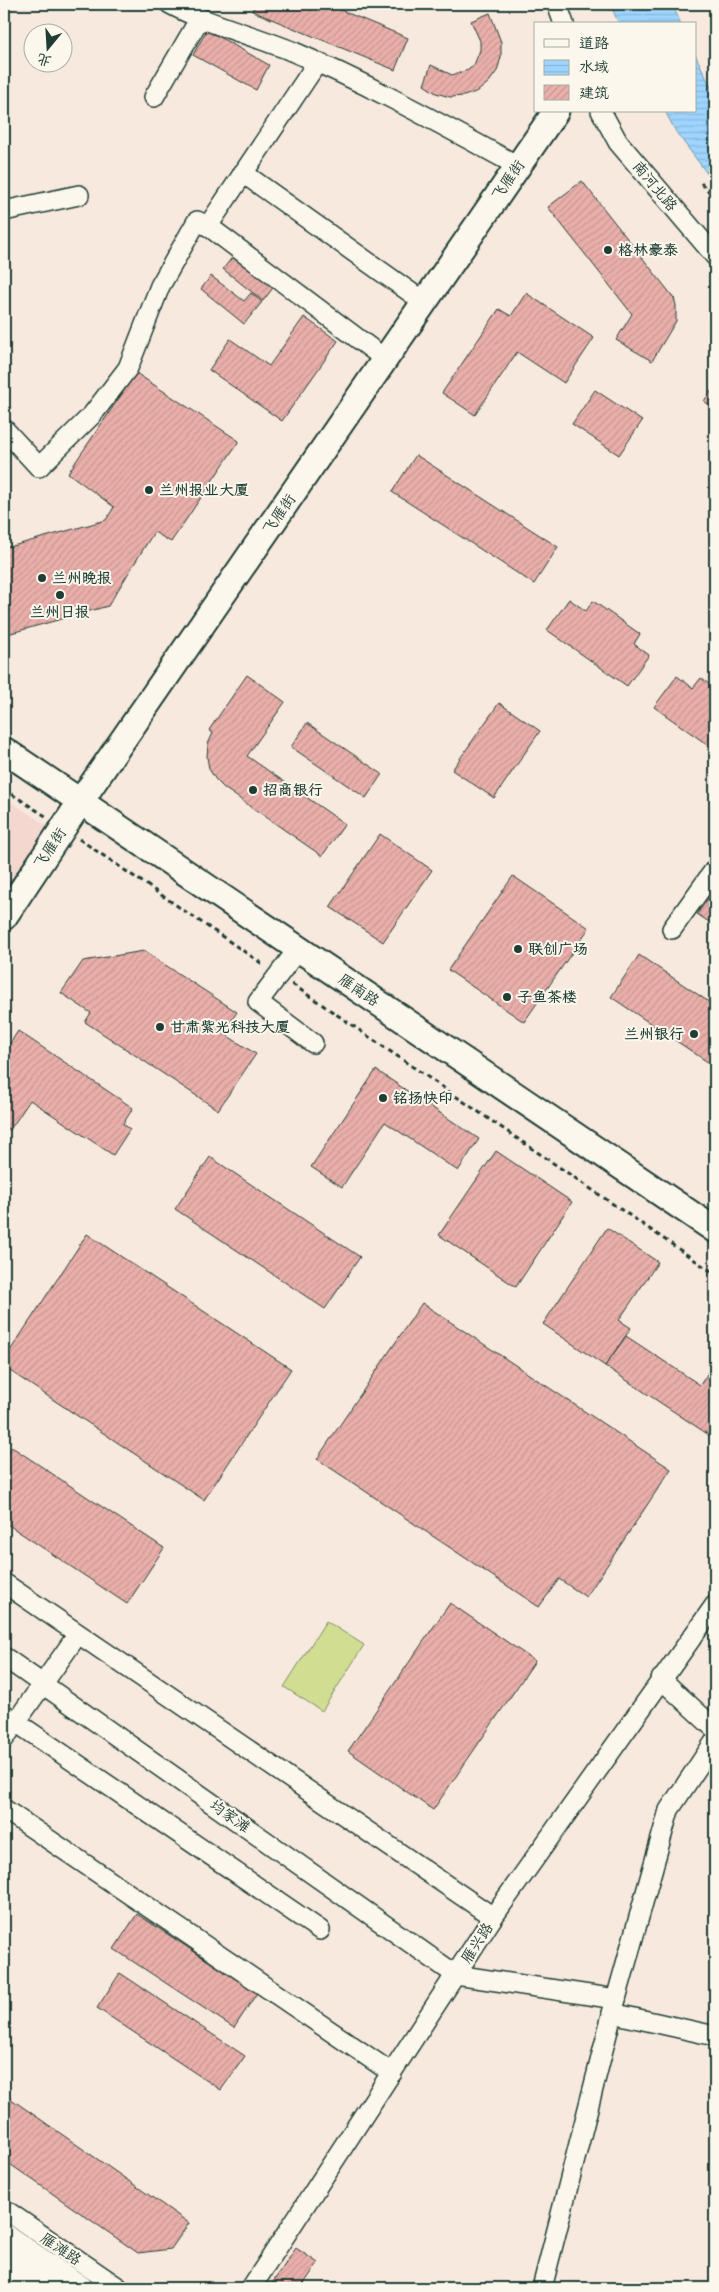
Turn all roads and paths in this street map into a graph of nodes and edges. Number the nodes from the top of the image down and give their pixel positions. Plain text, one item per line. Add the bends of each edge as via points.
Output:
1 (170, 4) edge
2 (557, 4) edge
3 (200, 18) junction
4 (563, 22) edge
5 (318, 63) junction
6 (154, 97) dead end
7 (555, 112) edge
8 (602, 112) edge
9 (518, 166) junction
10 (243, 173) junction
11 (701, 183) dead end
12 (79, 195) dead end
13 (715, 198) edge
14 (4, 211) edge
15 (208, 226) junction
16 (715, 256) edge
17 (424, 302) junction
18 (385, 359) junction
19 (4, 429) edge
20 (4, 750) edge
21 (4, 789) edge
22 (80, 802) junction
23 (63, 828) junction
24 (715, 869) edge
25 (4, 917) edge
26 (672, 929) dead end
27 (298, 949) junction
28 (278, 975) junction
29 (313, 1043) dead end
30 (715, 1230) edge
31 (715, 1274) edge
32 (4, 1583) edge
33 (715, 1605) edge
34 (78, 1634) junction
35 (4, 1657) edge
36 (661, 1679) junction
37 (43, 1684) junction
38 (10, 1718) edge
39 (715, 1729) edge
40 (4, 1739) edge
41 (715, 1740) edge
42 (4, 1809) edge
43 (493, 1918) junction
44 (320, 1930) dead end
45 (456, 1975) junction
46 (614, 2006) junction
47 (715, 2036) edge
48 (392, 2073) junction
49 (4, 2209) edge
50 (4, 2236) edge
51 (4, 2263) edge
52 (41, 2288) edge
53 (80, 2288) edge
54 (119, 2288) edge
55 (251, 2288) edge
56 (542, 2288) edge

1 - 3 street
2 - 4 street
3 - 5 street
3 - 6 street
5 - 9 street via 397,100
5 - 10 street
7 - 9 main road, 飞雁街
8 - 16 street, 南河北路 via 618,142
9 - 17 main road, 飞雁街
10 - 15 street
10 - 17 street
11 - 13 path
12 - 14 street
15 - 18 street
15 - 19 street via 197,221 165,278 128,368 92,414 39,467
17 - 18 main road, 飞雁街
18 - 22 main road, 飞雁街
20 - 22 main road, 雁南路
21 - 23 path
22 - 23 main road, 飞雁街
22 - 27 main road, 雁南路
23 - 25 main road, 飞雁街
23 - 28 path
24 - 26 street
27 - 28 street
27 - 30 main road, 雁南路
28 - 29 street via 258,1002
28 - 31 path
32 - 34 street
33 - 36 street, 雁兴路
34 - 37 street
34 - 43 street
35 - 37 street, 均家滩
36 - 39 street
36 - 43 street, 雁兴路
37 - 38 street
37 - 45 street, 均家滩
38 - 40 street
38 - 44 street
41 - 46 street via 669,1810
42 - 48 street
43 - 45 street, 雁兴路
45 - 46 street
45 - 48 street, 雁兴路
46 - 47 street
46 - 56 street
48 - 55 street, 雁兴路
49 - 54 street, 雁滩路
50 - 53 main road, 雁滩路
51 - 52 main road

